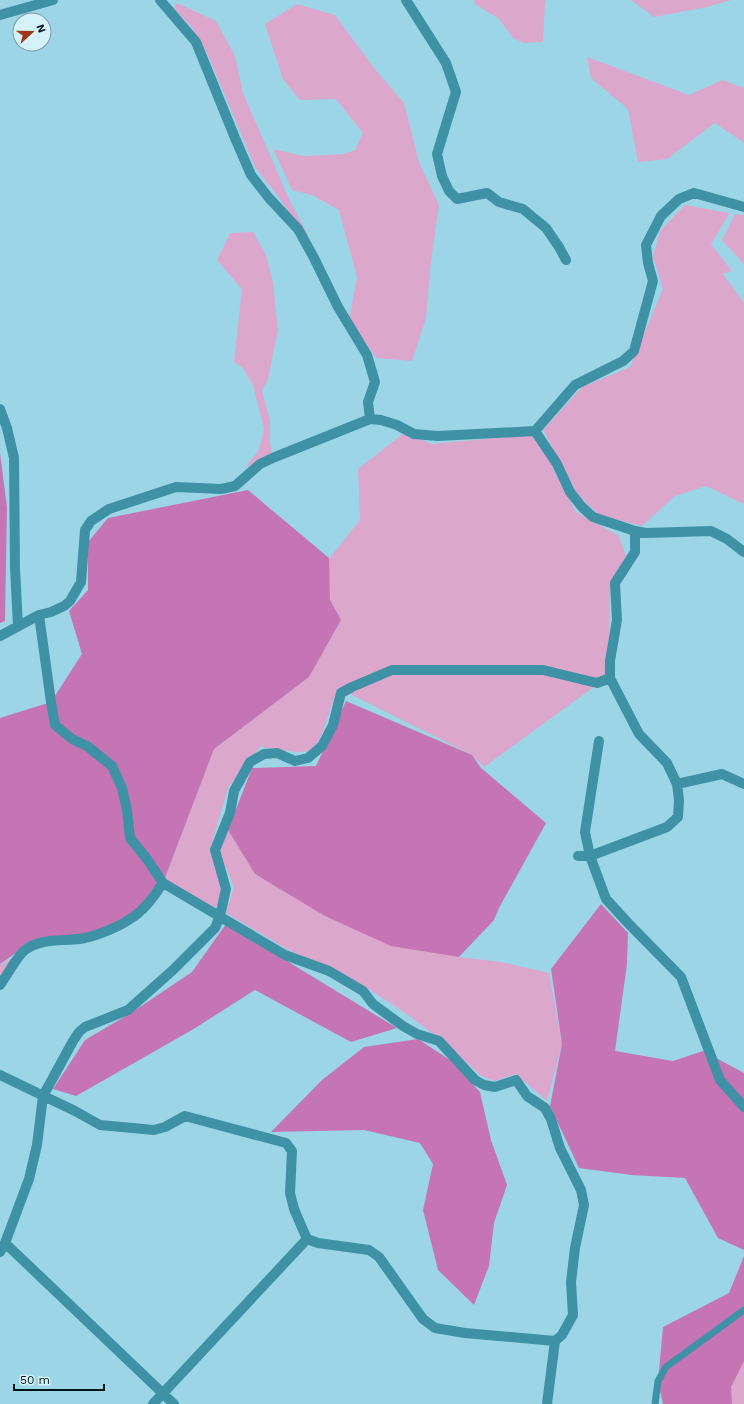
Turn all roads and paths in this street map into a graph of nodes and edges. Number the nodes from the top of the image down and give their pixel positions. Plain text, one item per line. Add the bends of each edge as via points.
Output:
1 (53, 0) edge
2 (160, 0) edge
3 (406, 0) edge
4 (0, 15) edge
5 (744, 207) edge
6 (566, 260) dead end
7 (0, 409) edge
8 (370, 419) junction
9 (535, 431) junction
10 (635, 531) junction
11 (744, 552) edge
12 (39, 615) junction
13 (18, 626) junction
14 (0, 636) edge
15 (610, 678) junction
16 (598, 741) dead end
17 (677, 784) junction
18 (744, 784) edge
19 (578, 856) dead end
20 (590, 856) junction
21 (163, 883) junction
22 (220, 916) junction
23 (0, 985) edge
24 (0, 1075) edge
25 (43, 1096) junction
26 (744, 1107) edge
27 (307, 1238) junction
28 (5, 1243) junction
29 (0, 1252) edge
30 (744, 1310) edge
31 (555, 1341) junction
32 (163, 1393) junction
33 (154, 1404) edge
34 (174, 1404) edge
35 (547, 1404) edge
36 (655, 1404) edge

1 - 4 street
2 - 8 street via 196,42 251,175 298,229 367,355 375,382 368,402
3 - 6 street via 446,63 456,92 437,154 442,176 449,190 457,199 487,193 499,202 522,209 546,228
5 - 9 street via 694,193 679,199 661,216 646,245 653,281 634,351 623,361 575,385
7 - 13 street via 14,458
8 - 9 street via 397,425 414,434 438,436
8 - 12 street via 260,464 235,486 221,489 176,487 109,509 91,521 85,530 81,582 70,601 51,612
9 - 10 street via 557,464 570,492 582,507 593,517
10 - 11 street via 711,531
10 - 15 street via 635,552 615,583 617,620 610,661
12 - 13 street
12 - 21 street via 55,725 112,766 122,788 130,838
13 - 14 street
15 - 17 street via 639,734 667,763
15 - 22 street via 597,683 543,670 392,670 352,686 341,693 333,725 322,746 308,758 295,760 277,753 264,754 250,762 234,792 230,813 215,850 226,889
16 - 20 street via 585,832
17 - 18 street via 722,774
17 - 20 street via 680,800 678,817 668,827
19 - 20 street
20 - 26 street via 606,899 680,977 720,1080
21 - 22 street
21 - 23 street via 148,904 131,919 84,938 36,944 24,951
22 - 25 street via 215,928 128,1010 85,1027 79,1032
22 - 31 street via 285,955 329,971 363,991 373,1004 403,1026 439,1041 475,1080 495,1087 516,1080 527,1096 545,1108 560,1148 581,1190 584,1205 571,1282 573,1315 562,1336
24 - 25 street
25 - 27 street via 100,1125 154,1130 166,1127 185,1116 286,1143 292,1151 290,1193
25 - 28 street via 37,1145 29,1179
27 - 31 street via 318,1243 368,1250 379,1257 423,1319 435,1328
27 - 32 street
28 - 29 street
28 - 32 street
30 - 36 lane via 666,1367 658,1380
31 - 35 street
32 - 33 street
32 - 34 street

